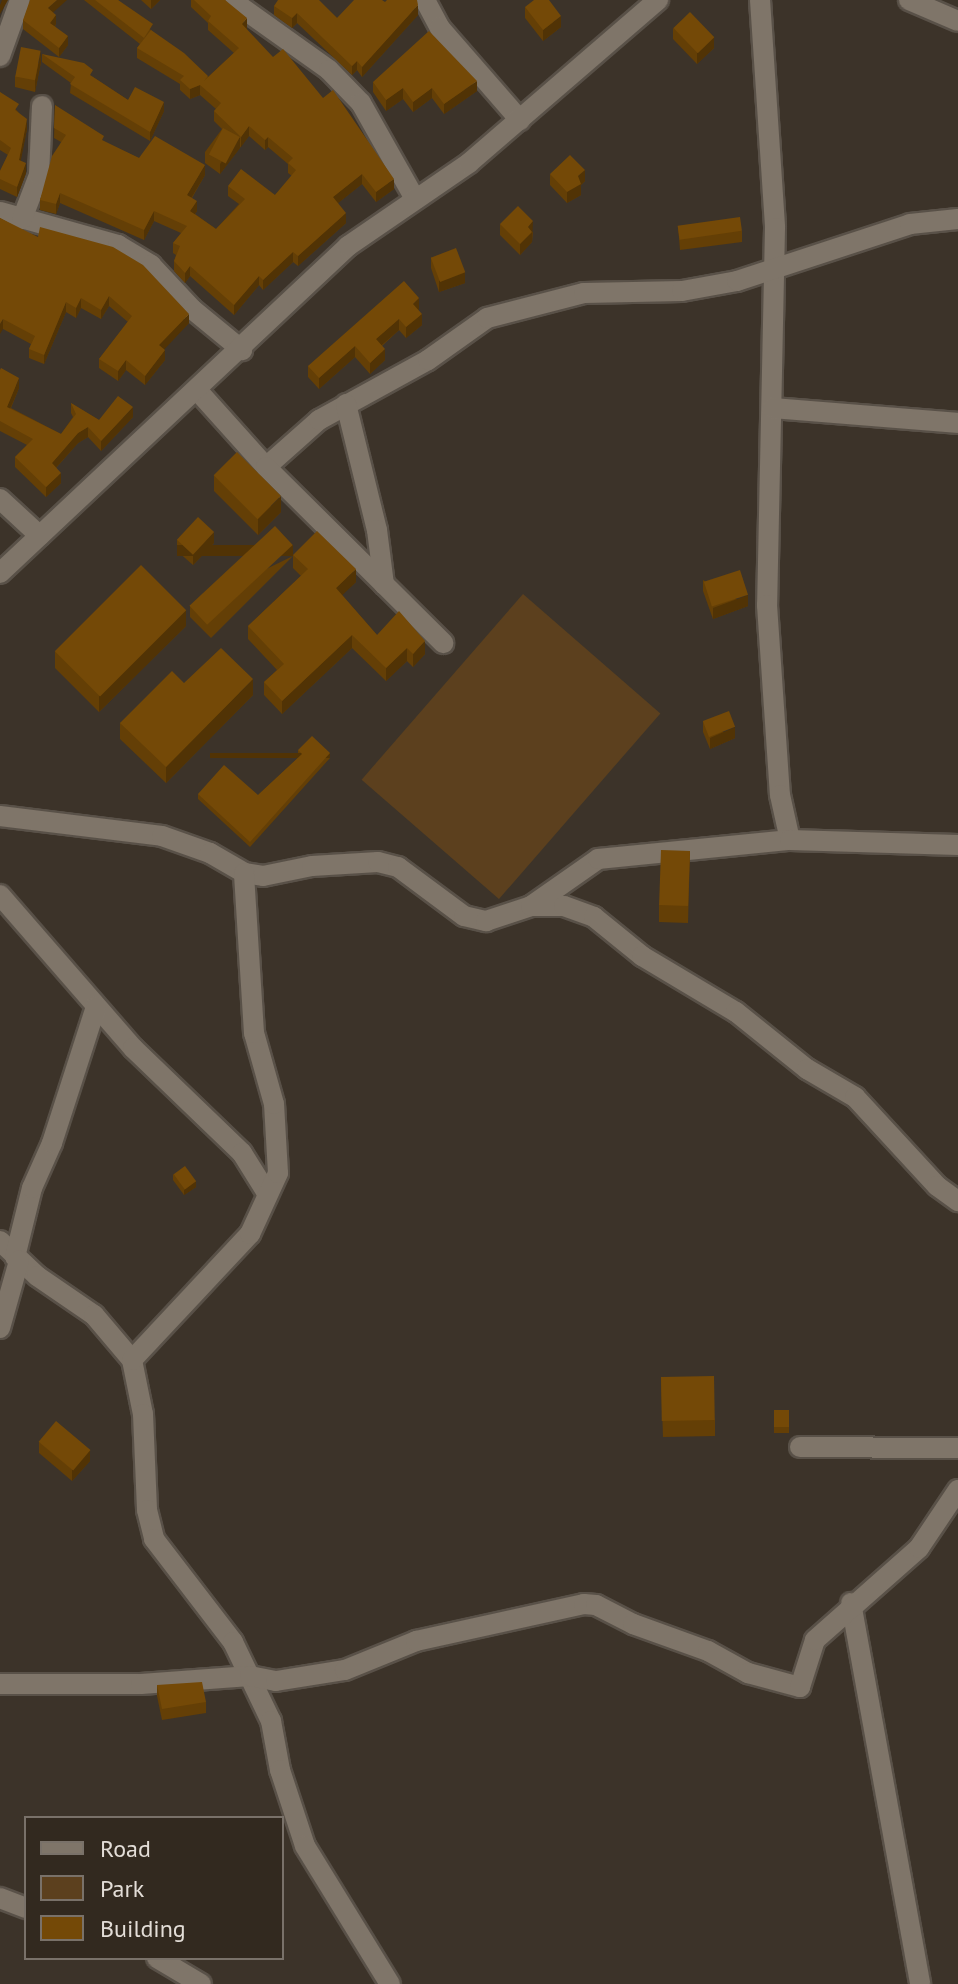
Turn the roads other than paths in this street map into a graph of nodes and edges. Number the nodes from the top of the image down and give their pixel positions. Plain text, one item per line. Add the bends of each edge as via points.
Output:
1 (20, 0) edge
2 (231, 0) edge
3 (425, 0) edge
4 (909, 0) edge
5 (654, 1) edge
6 (761, 1) edge
7 (958, 21) edge
8 (0, 56) edge
9 (42, 106) dead end
10 (520, 120) junction
11 (415, 199) junction
12 (0, 212) edge
13 (22, 219) junction
14 (958, 219) edge
15 (772, 274) junction
16 (242, 350) junction
17 (197, 390) junction
18 (346, 404) junction
19 (773, 408) junction
20 (958, 423) edge
21 (266, 467) junction
22 (0, 499) edge
23 (40, 536) junction
24 (0, 573) edge
25 (384, 585) junction
26 (443, 643) dead end
27 (0, 816) edge
28 (790, 840) junction
29 (958, 845) edge
30 (244, 873) junction
31 (0, 895) edge
32 (531, 906) junction
33 (96, 1007) junction
34 (267, 1193) junction
35 (958, 1201) edge
36 (0, 1241) edge
37 (17, 1259) junction
38 (0, 1328) edge
39 (132, 1360) junction
40 (800, 1447) dead end
41 (958, 1448) edge
42 (958, 1490) edge
43 (851, 1603) junction
44 (250, 1676) junction
45 (0, 1684) edge
46 (0, 1898) edge
47 (24, 1907) edge
48 (160, 1960) edge
49 (201, 1984) edge
50 (390, 1984) edge
51 (920, 1984) edge

1 - 8 street
2 - 11 street via 329,70 361,103
3 - 10 street via 440,28
4 - 7 street
5 - 10 street
6 - 15 street via 774,170
9 - 13 street via 39,175
10 - 11 street
11 - 16 street via 304,284
12 - 13 street
13 - 16 street via 60,232 102,237 151,265 192,309
14 - 15 street via 910,224
15 - 18 street via 682,291 584,293 487,318 428,360
15 - 19 street
16 - 17 street
17 - 21 street
17 - 23 street
18 - 21 street
18 - 25 street via 377,530
19 - 20 street
19 - 28 street via 767,605 780,795
21 - 25 street
22 - 23 street
23 - 24 street
25 - 26 street
27 - 30 street via 162,836
28 - 29 street
28 - 32 street via 598,859
30 - 32 street via 263,876 312,866 378,862 398,867 464,916 486,921
30 - 34 street via 254,1033 274,1104 278,1173
31 - 33 street
32 - 35 street via 564,906 594,917 642,956 736,1012 807,1069 855,1097 937,1186
33 - 34 street via 242,1153
33 - 37 street via 32,1188
34 - 39 street via 250,1234
36 - 37 street
37 - 38 street
37 - 39 street via 94,1315
39 - 44 street via 143,1414 149,1525 233,1642
40 - 41 street
42 - 43 street via 919,1548
43 - 44 street via 815,1640 800,1687 748,1673 596,1605 416,1641 345,1670 276,1681
43 - 51 street
44 - 45 street via 141,1684
44 - 50 street via 271,1721 280,1770 305,1846
46 - 47 street
48 - 49 street

